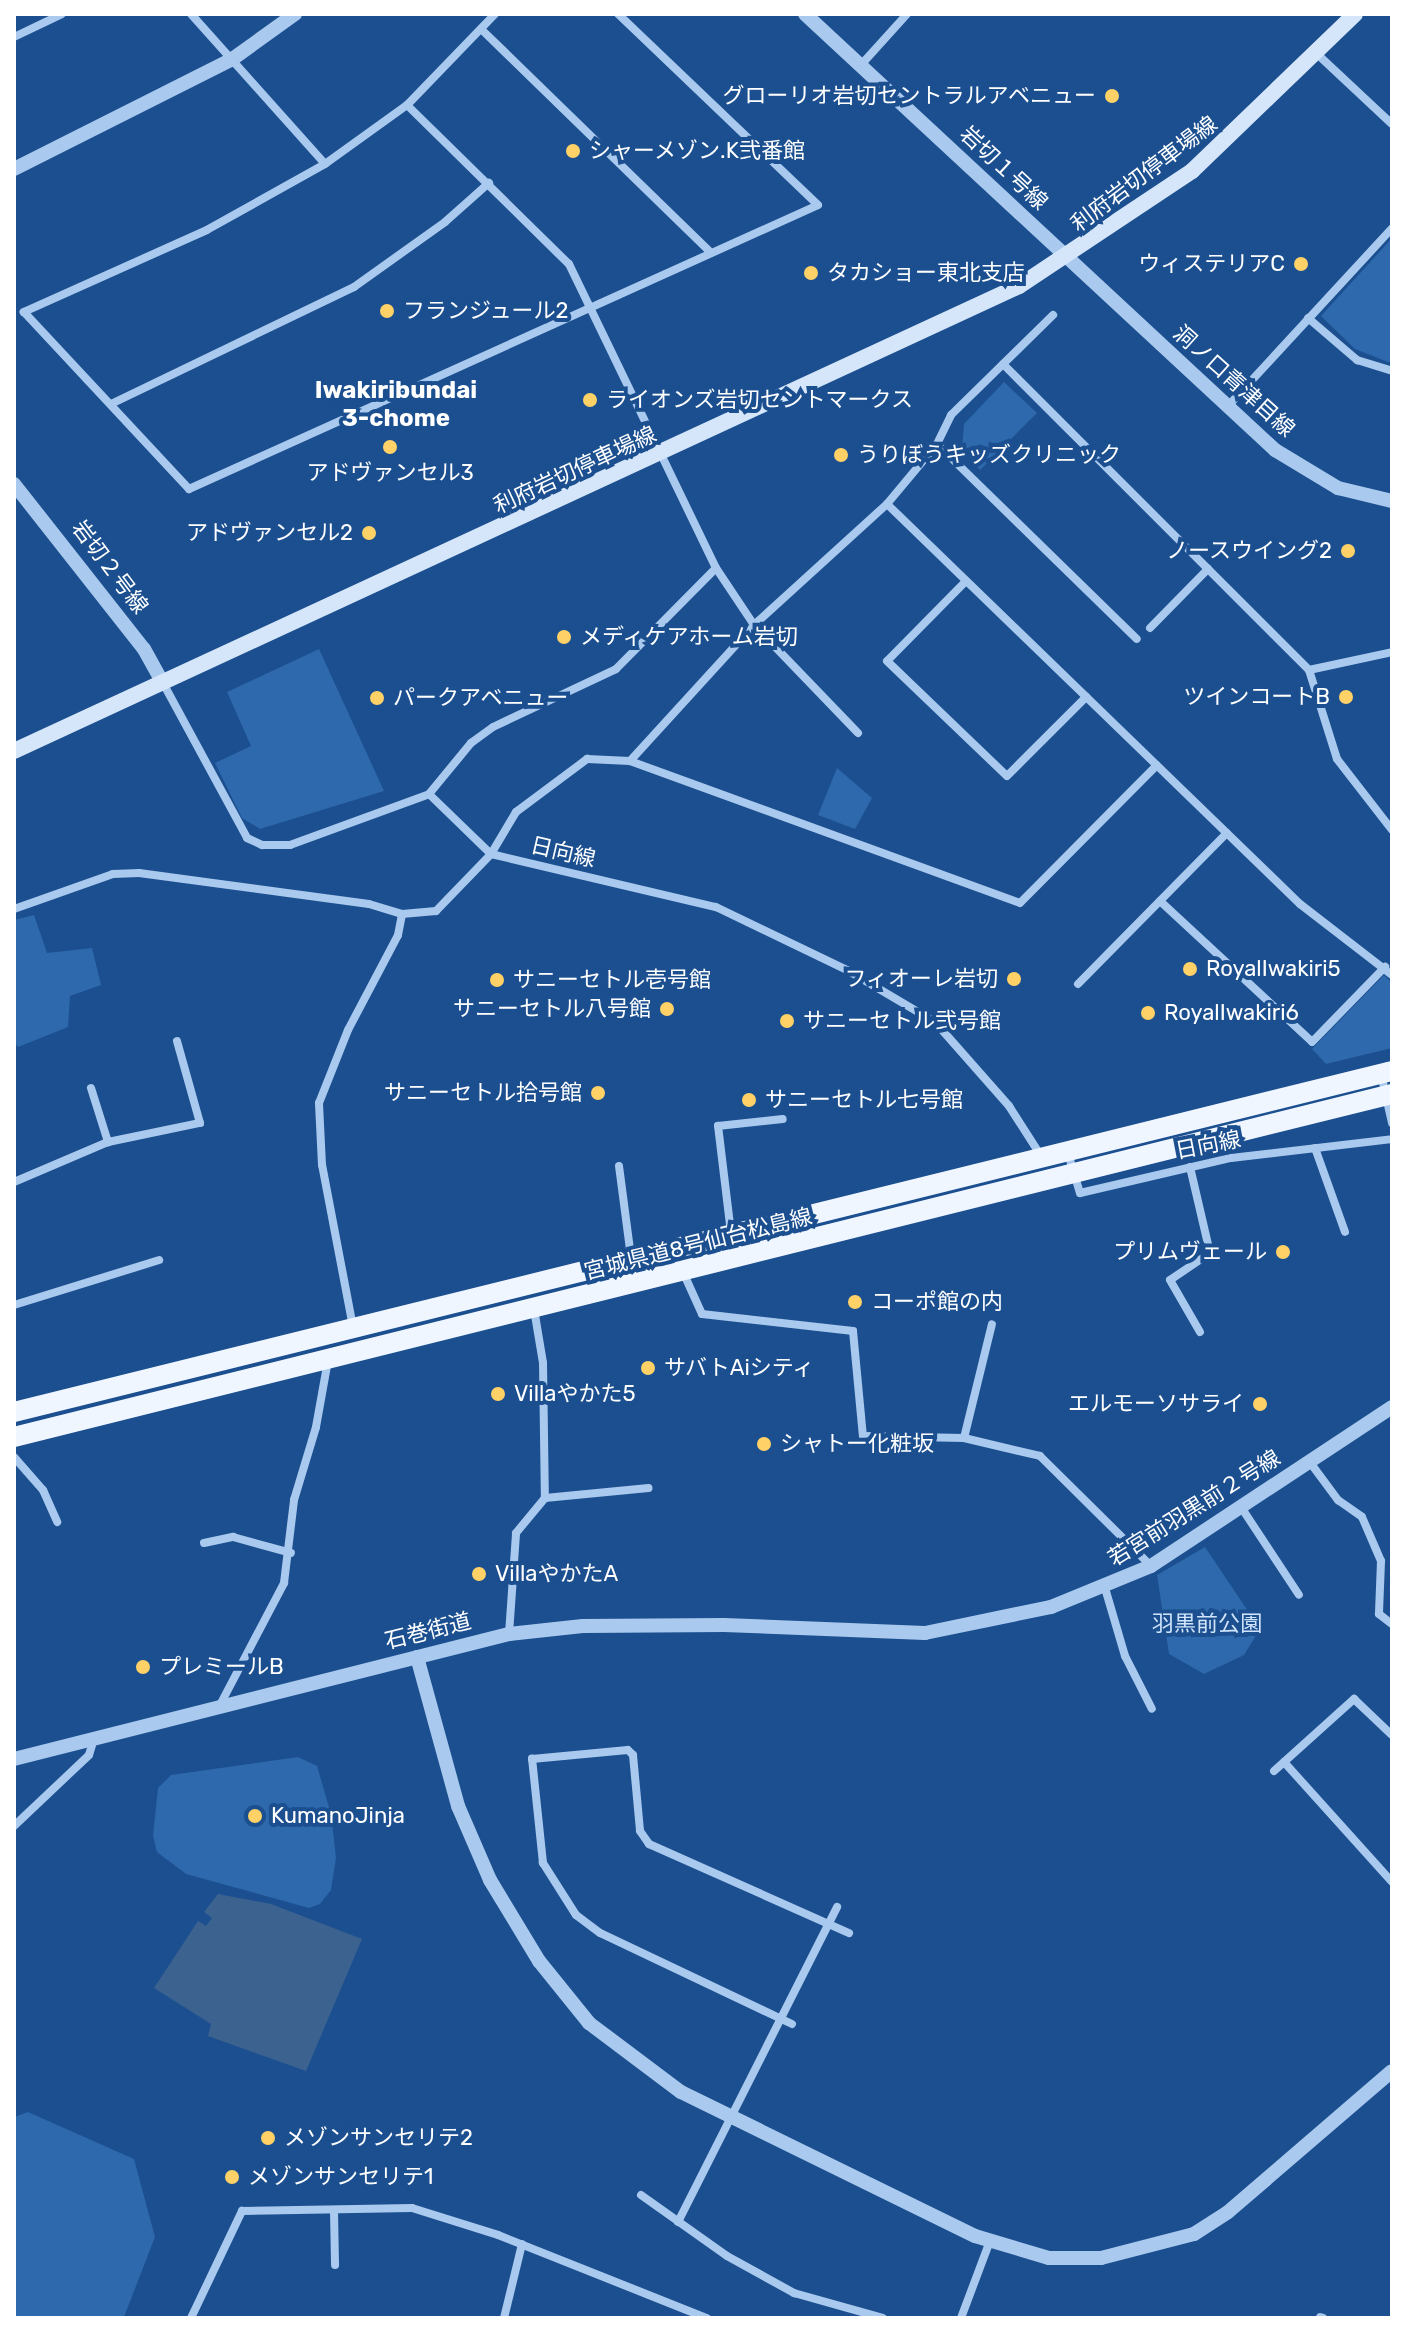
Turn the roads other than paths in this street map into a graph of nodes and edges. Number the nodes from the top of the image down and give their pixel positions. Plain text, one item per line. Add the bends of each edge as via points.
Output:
1 (62, 14) edge
2 (191, 14) edge
3 (295, 14) edge
4 (495, 14) edge
5 (618, 14) edge
6 (805, 14) edge
7 (907, 14) edge
8 (1355, 14) edge
9 (50, 17) edge
10 (481, 29) junction
11 (14, 37) edge
12 (1315, 52) junction
13 (231, 60) junction
14 (860, 66) junction
15 (407, 105) junction
16 (1392, 124) edge
17 (325, 164) junction
18 (14, 169) edge
19 (489, 183) junction
20 (1392, 228) edge
21 (711, 253) junction
22 (1068, 257) junction
23 (590, 308) junction
24 (1053, 315) dead end
25 (1308, 318) junction
26 (1003, 364) junction
27 (1392, 371) edge
28 (111, 404) junction
29 (1228, 406) junction
30 (937, 444) junction
31 (662, 455) junction
32 (14, 484) edge
33 (1392, 501) edge
34 (887, 504) junction
35 (716, 568) junction
36 (1208, 569) junction
37 (966, 581) junction
38 (754, 625) junction
39 (1150, 628) dead end
40 (1137, 639) dead end
41 (1392, 652) edge
42 (1309, 670) junction
43 (163, 683) junction
44 (1086, 697) junction
45 (858, 733) dead end
46 (14, 751) edge
47 (630, 761) junction
48 (1157, 765) junction
49 (429, 794) junction
50 (1392, 830) edge
51 (1227, 833) junction
52 (491, 854) junction
53 (1160, 901) junction
54 (14, 909) edge
55 (402, 914) junction
56 (1385, 967) junction
57 (1392, 975) edge
58 (1078, 984) dead end
59 (177, 1041) dead end
60 (1386, 1072) edge
61 (91, 1088) dead end
62 (1389, 1095) edge
63 (783, 1119) dead end
64 (1392, 1123) edge
65 (1392, 1139) edge
66 (108, 1142) junction
67 (1315, 1148) junction
68 (1066, 1150) junction
69 (1041, 1156) junction
70 (619, 1166) dead end
71 (1190, 1167) junction
72 (1073, 1173) junction
73 (14, 1182) edge
74 (1345, 1232) dead end
75 (731, 1233) junction
76 (631, 1258) junction
77 (159, 1260) dead end
78 (683, 1272) junction
79 (14, 1305) edge
80 (534, 1309) junction
81 (992, 1324) dead end
82 (353, 1327) junction
83 (1200, 1332) dead end
84 (328, 1360) junction
85 (1392, 1407) edge
86 (14, 1412) edge
87 (14, 1437) edge
88 (964, 1438) junction
89 (14, 1457) edge
90 (1309, 1461) junction
91 (649, 1488) dead end
92 (545, 1498) junction
93 (1241, 1507) junction
94 (57, 1522) dead end
95 (204, 1543) dead end
96 (291, 1553) junction
97 (1151, 1566) junction
98 (1105, 1588) junction
99 (1299, 1595) dead end
100 (1392, 1624) edge
101 (863, 1631) joint
102 (509, 1634) junction
103 (417, 1657) junction
104 (220, 1705) junction
105 (1152, 1709) dead end
106 (1392, 1735) edge
107 (94, 1739) junction
108 (14, 1759) edge
109 (1284, 1762) junction
110 (1274, 1771) dead end
111 (14, 1826) edge
112 (1392, 1882) edge
113 (837, 1907) dead end
114 (831, 1926) junction
115 (849, 1933) dead end
116 (780, 2020) junction
117 (792, 2024) dead end
118 (1392, 2071) edge
119 (727, 2116) junction
120 (641, 2195) dead end
121 (334, 2211) junction
122 (678, 2222) junction
123 (990, 2241) junction
124 (522, 2244) junction
125 (335, 2265) dead end
126 (191, 2318) edge
127 (504, 2318) edge
128 (707, 2318) edge
129 (883, 2318) edge
130 (961, 2318) edge

1 - 9 street
2 - 13 street
3 - 13 street
4 - 10 street
5 - 21 street via 818,205
6 - 14 street, 岩切１号線
7 - 14 street
8 - 12 main road, 利府岩切停車場線
9 - 11 street
10 - 15 street
10 - 21 street
12 - 16 street
12 - 22 main road, 利府岩切停車場線 via 1192,171
13 - 17 street
13 - 18 street
14 - 22 street, 岩切１号線
15 - 17 street
15 - 19 street
17 - 28 street via 207,230 24,312
19 - 23 street via 569,264
19 - 28 street via 445,222 354,287
20 - 25 street
21 - 23 street
22 - 29 street, 洞ノ口青津目線
22 - 31 main road, 利府岩切停車場線 via 1019,286
23 - 28 street via 189,489
23 - 31 street
24 - 26 street
25 - 27 street via 1357,360
25 - 29 street
26 - 30 street via 951,415
26 - 36 street
29 - 33 street, 洞ノ口青津目線 via 1307,473 1338,488
30 - 34 street
30 - 40 street
31 - 35 street
31 - 43 main road, 利府岩切停車場線
32 - 43 street, 岩切２号線 via 135,637
34 - 37 street
34 - 38 street
35 - 38 street
35 - 49 street via 616,669 493,727 471,743
36 - 39 street
36 - 42 street
37 - 44 street
37 - 44 street via 887,661 1007,776
38 - 45 street
38 - 47 street
41 - 42 street
42 - 50 street via 1337,759
43 - 46 main road, 利府岩切停車場線
43 - 49 street via 247,838 262,845 290,845
44 - 48 street
47 - 48 street via 1020,903
47 - 52 street via 587,759 516,812
48 - 51 street
49 - 52 street
51 - 53 street
51 - 56 street via 1300,904
52 - 55 street via 436,911
52 - 69 street, 日向線 via 716,907 847,970 935,1022 1009,1106
53 - 56 street via 1312,1042
53 - 58 street
54 - 55 street via 113,874 139,873 369,904
55 - 82 street via 398,935 348,1030 319,1103 322,1165
56 - 57 street
59 - 66 street via 200,1123
60 - 62 street
60 - 68 main road, 宮城県道8号仙台松島線
61 - 66 street
62 - 64 street
62 - 72 main road, 宮城県道8号仙台松島線
63 - 75 street via 718,1126
65 - 67 street, 日向線
66 - 73 street
67 - 71 street, 日向線
67 - 74 street
68 - 69 main road, 宮城県道8号仙台松島線
68 - 72 street
69 - 75 main road, 宮城県道8号仙台松島線
70 - 76 street
71 - 72 street, 日向線 via 1080,1193
71 - 83 street via 1210,1253 1170,1280
72 - 78 main road, 宮城県道8号仙台松島線
75 - 76 main road, 宮城県道8号仙台松島線
76 - 82 main road, 宮城県道8号仙台松島線
77 - 79 street
78 - 80 main road, 宮城県道8号仙台松島線
78 - 88 street via 702,1314 853,1331 863,1436
80 - 84 main road, 宮城県道8号仙台松島線
80 - 92 street via 543,1363
81 - 88 street
82 - 86 main road, 宮城県道8号仙台松島線
84 - 87 main road, 宮城県道8号仙台松島線
84 - 96 street via 316,1427 294,1500
85 - 90 street, 若宮前羽黒前２号線
88 - 97 street via 1040,1456
89 - 94 street via 43,1490
90 - 93 street, 若宮前羽黒前２号線
90 - 100 street via 1338,1500 1362,1517 1381,1561 1379,1614
91 - 92 street
92 - 102 street via 516,1533
93 - 97 street, 若宮前羽黒前２号線
93 - 99 street
95 - 96 street via 233,1537
96 - 104 street via 284,1583
97 - 98 street, 若宮前羽黒前２号線
98 - 101 street, 若宮前羽黒前２号線 via 986,1623 925,1633
98 - 105 street via 1125,1656
101 - 102 street, 石巻街道 via 692,1625
102 - 103 street, 石巻街道
103 - 104 street, 石巻街道
103 - 119 street via 458,1806 490,1880 539,1961 589,2023 627,2056
104 - 107 street, 石巻街道
106 - 109 street via 1354,1699
107 - 108 street, 石巻街道
107 - 111 street via 89,1755
109 - 110 street
109 - 112 street
113 - 114 street
114 - 115 street
114 - 116 street
114 - 116 street via 649,1844 640,1831 633,1755 628,1750 536,1754 532,1759 543,1863 576,1915 600,1933
116 - 117 street
116 - 119 street
118 - 123 street via 1228,2212 1194,2234 1101,2258 1049,2258
119 - 122 street
119 - 123 street
120 - 122 street
121 - 124 street via 419,2209
121 - 125 street
121 - 126 street via 242,2211
122 - 129 street via 794,2293
123 - 130 street
124 - 127 street
124 - 128 street

